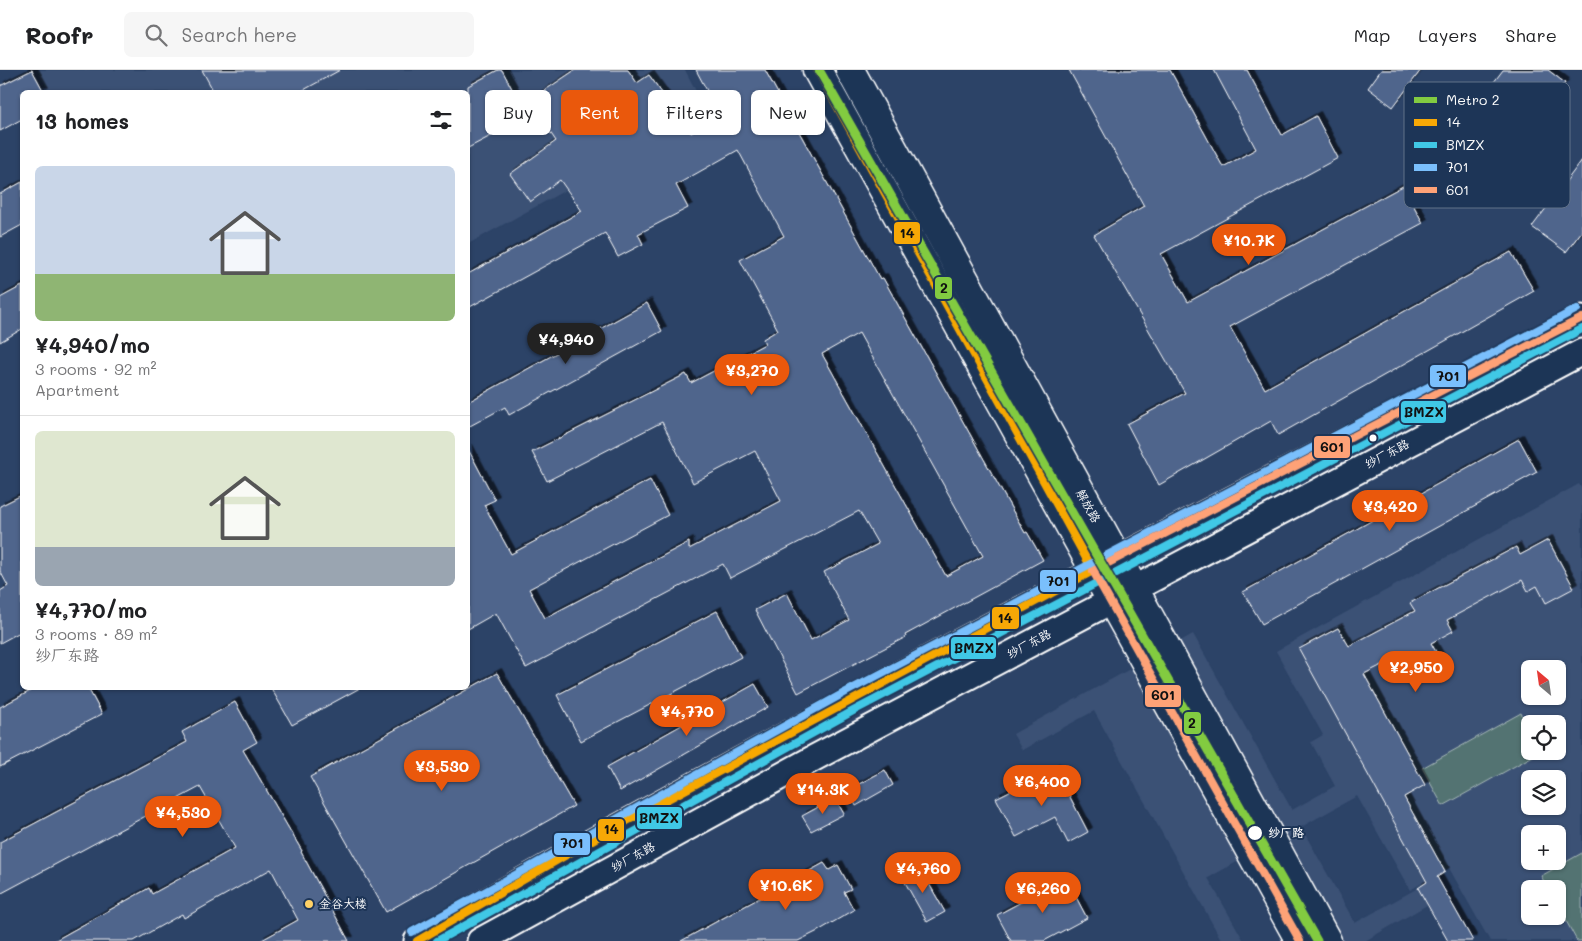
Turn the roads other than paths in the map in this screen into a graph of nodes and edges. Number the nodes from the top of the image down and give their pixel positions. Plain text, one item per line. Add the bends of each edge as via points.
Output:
1 (817, 70) edge
2 (850, 70) edge
3 (1582, 318) edge
4 (1582, 352) edge
5 (1118, 559) junction
6 (1093, 571) junction
7 (1122, 595) junction
8 (417, 941) edge
9 (480, 941) edge
10 (1300, 941) edge
11 (1327, 941) edge

1 - 6 main road, 解放路
2 - 5 main road, 解放路
3 - 5 main road
4 - 7 main road, 纱厂东路
5 - 6 main road
5 - 7 main road, 解放路
6 - 7 main road, 解放路
6 - 8 main road via 600,835
7 - 9 main road, 纱厂东路 via 816,757
7 - 10 main road, 解放路
7 - 11 main road, 解放路

